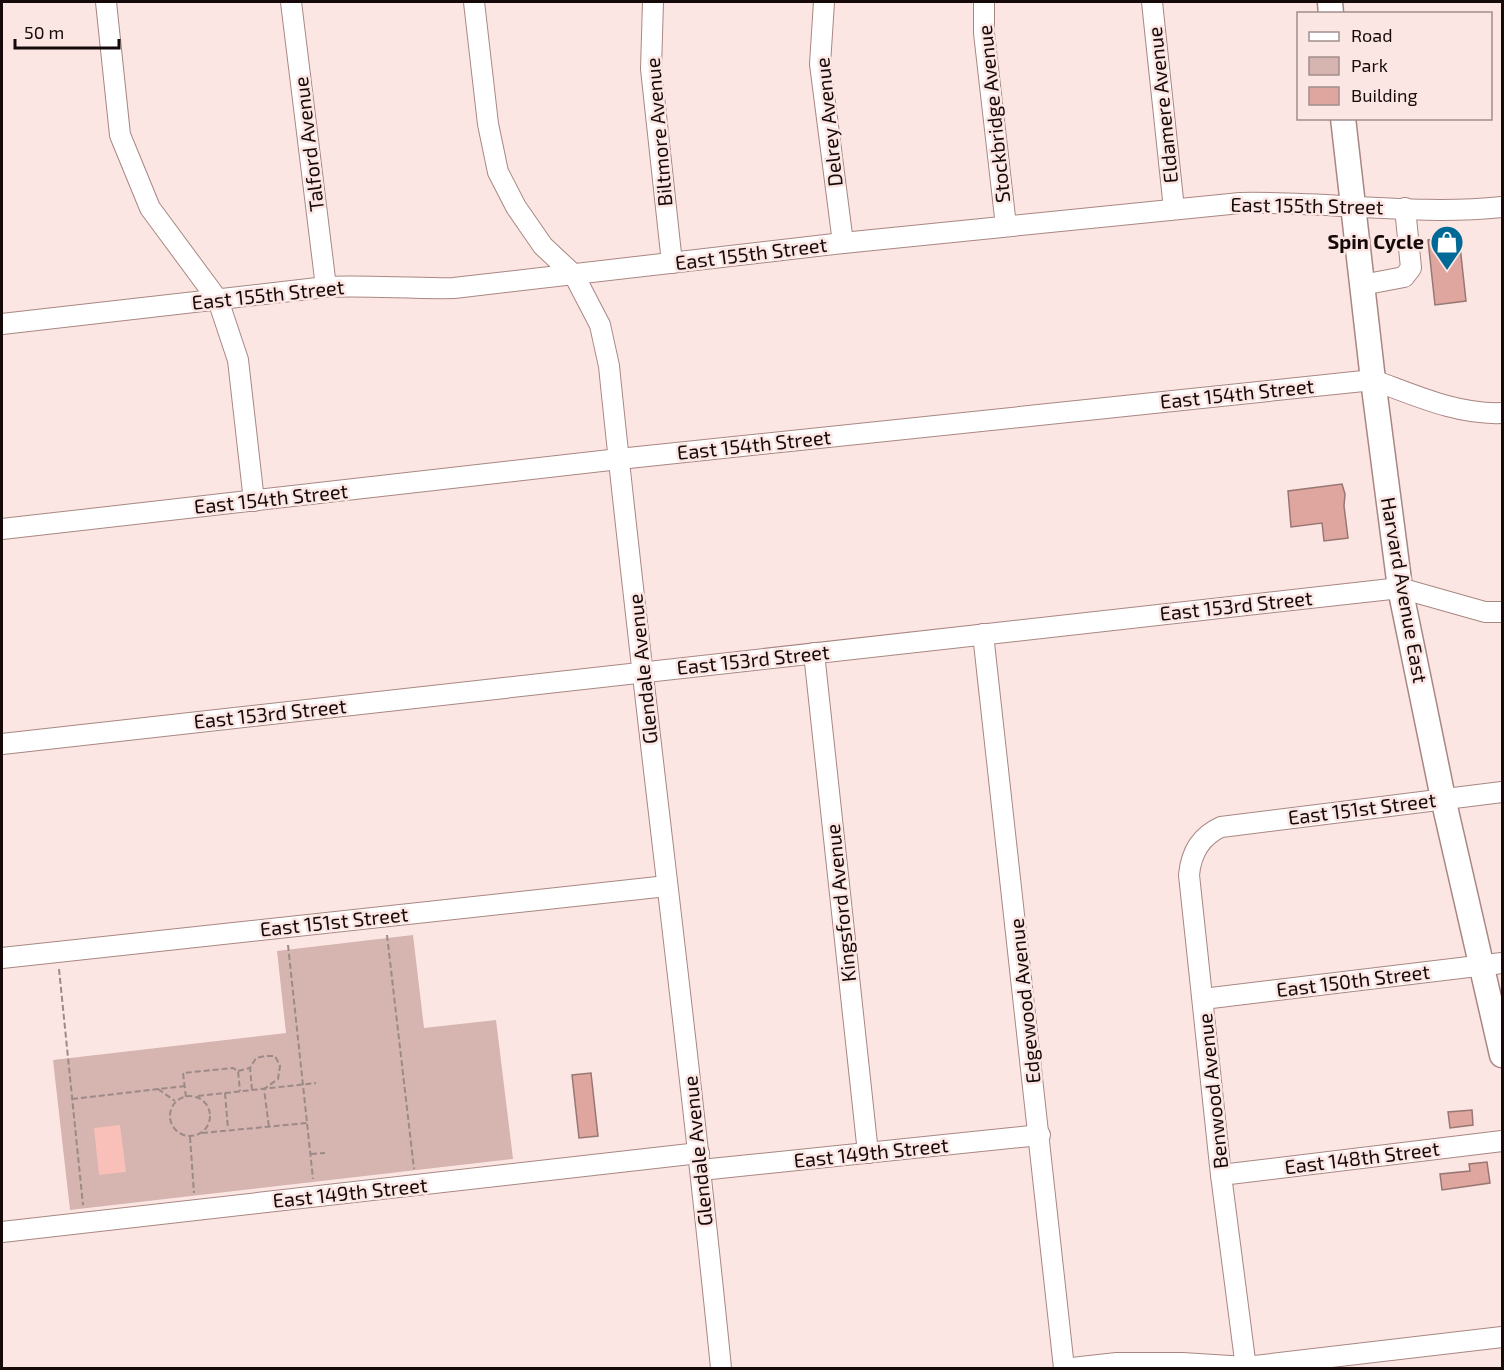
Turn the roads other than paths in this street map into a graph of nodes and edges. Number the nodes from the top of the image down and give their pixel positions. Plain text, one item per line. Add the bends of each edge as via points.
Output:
1 (106, 2) edge
2 (291, 2) edge
3 (474, 2) edge
4 (653, 2) edge
5 (824, 2) edge
6 (984, 2) edge
7 (1152, 2) edge
8 (1343, 120) edge
9 (1353, 207) junction
10 (1503, 207) edge
11 (1405, 208) junction
12 (1174, 209) junction
13 (1006, 226) junction
14 (843, 243) junction
15 (672, 263) junction
16 (574, 275) junction
17 (1362, 285) junction
18 (326, 287) junction
19 (218, 300) junction
20 (2, 324) edge
21 (1373, 380) junction
22 (1503, 413) edge
23 (619, 459) junction
24 (254, 501) junction
25 (2, 529) edge
26 (1400, 588) junction
27 (1503, 612) edge
28 (983, 634) junction
29 (814, 653) junction
30 (643, 671) junction
31 (2, 744) edge
32 (1503, 792) edge
33 (1443, 798) junction
34 (1221, 827) joint
35 (667, 886) junction
36 (2, 958) edge
37 (1492, 964) edge
38 (1203, 999) junction
39 (1503, 1055) edge
40 (1040, 1135) junction
41 (1503, 1141) edge
42 (868, 1153) junction
43 (700, 1162) junction
44 (1221, 1175) junction
45 (2, 1232) edge
46 (1503, 1337) edge
47 (721, 1368) edge
48 (1064, 1368) edge
49 (1072, 1368) edge
50 (1246, 1368) edge

1 - 19 street via 120,135 128,158 150,208
2 - 18 street, Talford Avenue
3 - 16 street, Glendale Avenue via 488,124 498,172 543,246
4 - 15 street, Biltmore Avenue via 651,69
5 - 14 street, Delrey Avenue via 820,64
6 - 13 street, Stockbridge Avenue via 984,33
7 - 12 street, Eldamere Avenue
8 - 9 main road, Harvard Avenue East
9 - 11 street, East 155th Street
9 - 12 street, East 155th Street via 1281,202
9 - 17 main road, Harvard Avenue East
10 - 11 street, East 155th Street
11 - 17 street via 1411,268 1404,277
12 - 13 street, East 155th Street
13 - 14 street, East 155th Street
14 - 15 street, East 155th Street
15 - 16 street, East 155th Street
16 - 18 street, East 155th Street via 454,288
16 - 23 street, Glendale Avenue via 600,325 609,366
17 - 21 main road, Harvard Avenue East
18 - 19 street, East 155th Street
19 - 20 street, East 155th Street
19 - 24 street via 238,360
21 - 22 street, East 154th Street via 1444,405
21 - 23 street, East 154th Street
21 - 26 main road, Harvard Avenue East
23 - 24 street, East 154th Street
23 - 30 street, Glendale Avenue
24 - 25 street, East 154th Street
26 - 27 street, East 153rd Street via 1485,612
26 - 28 street, East 153rd Street
26 - 33 main road, Harvard Avenue East
28 - 29 street, East 153rd Street
28 - 40 street, Edgewood Avenue
29 - 30 street, East 153rd Street
29 - 42 street, Kingsford Avenue
30 - 31 street, East 153rd Street
30 - 35 street, Glendale Avenue
32 - 33 street, East 151st Street
33 - 34 street, East 151st Street
33 - 37 main road, Harvard Avenue East
34 - 38 street, Benwood Avenue via 1200,844 1191,860 1189,875
35 - 36 street, East 151st Street
35 - 43 street, Glendale Avenue
37 - 38 street, East 150th Street
37 - 39 main road, Harvard Avenue East
38 - 44 street, Benwood Avenue
40 - 42 street, East 149th Street
40 - 48 street, Edgewood Avenue
41 - 44 street, East 148th Street
42 - 43 street, East 149th Street
43 - 45 street, East 149th Street
43 - 47 street, Glendale Avenue
44 - 50 street, Benwood Avenue
46 - 50 street
49 - 50 street via 1117,1363

